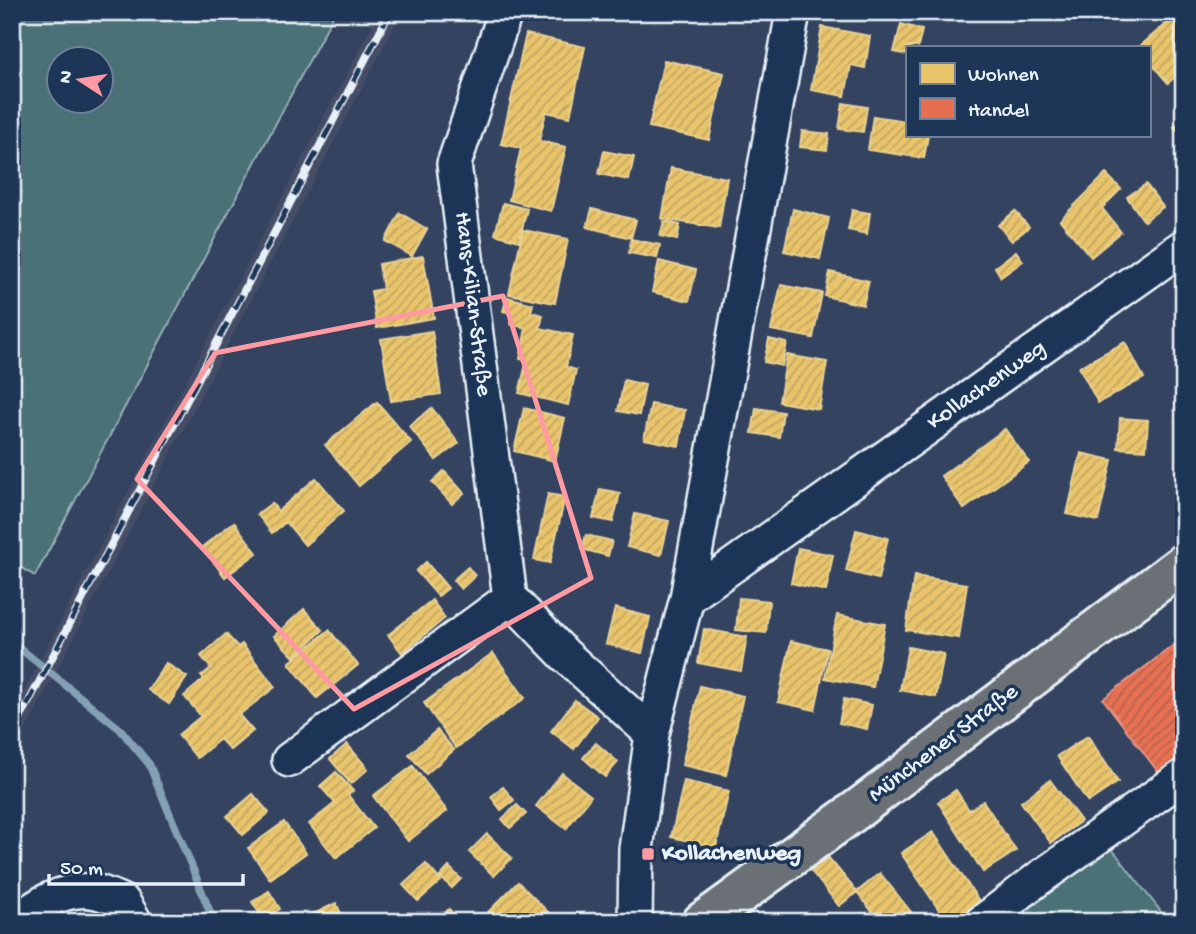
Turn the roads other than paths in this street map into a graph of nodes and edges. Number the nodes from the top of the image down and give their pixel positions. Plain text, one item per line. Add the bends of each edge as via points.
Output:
1 (793, 12) edge
2 (504, 16) dead end
3 (1184, 246) edge
4 (1184, 563) edge
5 (510, 598) junction
6 (687, 598) junction
7 (652, 734) junction
8 (289, 760) dead end
9 (1184, 776) edge
10 (17, 922) edge
11 (135, 922) edge
12 (635, 922) edge
13 (702, 922) edge
14 (982, 922) edge

1 - 6 street
2 - 5 street, Hans-Kilian-Straße via 454,164
3 - 6 street, Kollachenweg
4 - 13 main road, Münchener Straße
5 - 7 street via 565,656
5 - 8 street
6 - 7 street
7 - 12 street via 636,849
9 - 14 street
10 - 11 street via 62,894 93,891 123,902

